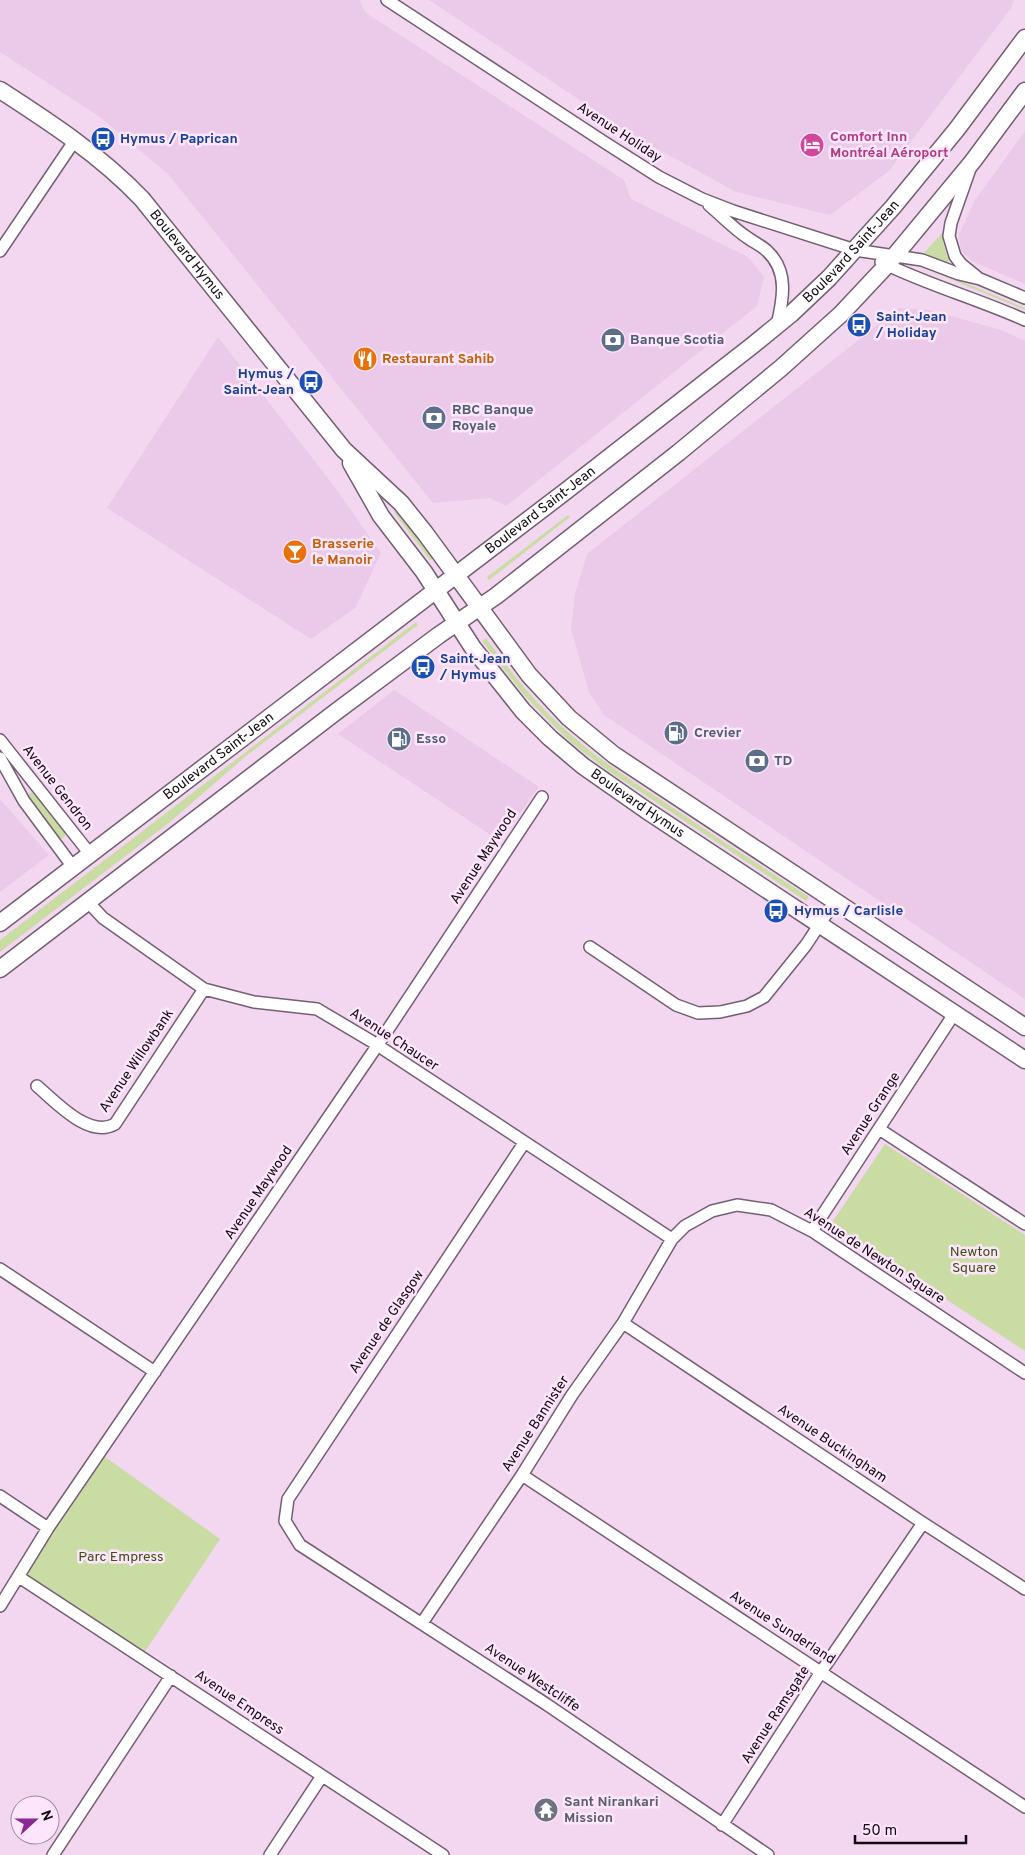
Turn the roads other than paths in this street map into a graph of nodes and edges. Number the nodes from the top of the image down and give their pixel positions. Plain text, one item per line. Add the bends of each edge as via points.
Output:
1 (387, 0) edge
2 (1025, 38) edge
3 (0, 90) edge
4 (1025, 91) edge
5 (76, 140) junction
6 (973, 161) junction
7 (702, 200) junction
8 (855, 250) junction
9 (0, 252) edge
10 (891, 260) junction
11 (980, 279) junction
12 (1025, 298) edge
13 (1025, 320) edge
14 (777, 325) junction
15 (344, 450) junction
16 (457, 575) junction
17 (436, 590) junction
18 (479, 607) junction
19 (457, 623) junction
20 (0, 740) edge
21 (0, 758) edge
22 (542, 798) dead end
23 (90, 854) junction
24 (73, 867) junction
25 (835, 901) junction
26 (88, 902) junction
27 (0, 923) edge
28 (820, 924) junction
29 (590, 947) dead end
30 (0, 969) edge
31 (204, 989) junction
32 (954, 1014) junction
33 (1025, 1027) edge
34 (377, 1046) junction
35 (1025, 1060) edge
36 (37, 1086) dead end
37 (878, 1129) junction
38 (524, 1142) junction
39 (1025, 1224) edge
40 (812, 1231) junction
41 (672, 1240) junction
42 (0, 1269) edge
43 (623, 1322) junction
44 (155, 1372) junction
45 (1025, 1373) edge
46 (522, 1475) junction
47 (0, 1496) edge
48 (285, 1521) joint
49 (923, 1523) junction
50 (48, 1528) junction
51 (19, 1577) junction
52 (1025, 1589) edge
53 (0, 1606) edge
54 (422, 1623) junction
55 (822, 1672) junction
56 (171, 1676) junction
57 (322, 1776) junction
58 (1025, 1806) edge
59 (722, 1825) junction
60 (53, 1855) edge
61 (270, 1855) edge
62 (443, 1855) edge
63 (768, 1855) edge

1 - 7 street, Avenue Holiday via 612,147
2 - 8 main road, Boulevard Saint-Jean via 957,129
3 - 5 main road, Boulevard Hymus
4 - 6 main road
5 - 9 street
5 - 15 main road, Boulevard Hymus via 142,199
6 - 10 main road
6 - 11 street via 949,236 950,246 958,260
7 - 8 street, Avenue Holiday
7 - 14 street via 767,251 775,261 783,290
8 - 10 street, Avenue Holiday
8 - 14 main road, Boulevard Saint-Jean
10 - 11 street, Avenue Holiday via 922,260
10 - 13 street, Avenue Holiday via 905,274
10 - 18 main road via 841,314 781,368 678,453
11 - 12 street, Avenue Holiday
14 - 16 main road, Boulevard Saint-Jean
15 - 16 main road, Boulevard Hymus via 402,503
15 - 17 main road, Boulevard Hymus via 381,516
16 - 17 main road, Boulevard Saint-Jean
16 - 18 main road, Boulevard Hymus
17 - 19 main road, Boulevard Hymus
17 - 23 main road, Boulevard Saint-Jean
18 - 19 main road
18 - 25 main road, Boulevard Hymus via 544,692 597,742
19 - 26 main road
19 - 28 main road, Boulevard Hymus via 508,693 566,752
20 - 23 street, Avenue Gendron
21 - 24 street, Avenue Gendron via 24,802
22 - 34 street, Avenue Maywood
23 - 24 main road, Boulevard Saint-Jean
24 - 27 main road, Boulevard Saint-Jean
25 - 28 street
25 - 33 main road, Boulevard Hymus
26 - 30 main road
26 - 31 street, Avenue Chaucer via 103,918
28 - 29 street via 764,997 747,1006 720,1012 698,1012 676,1005
28 - 32 main road, Boulevard Hymus
31 - 34 street, Avenue Chaucer via 254,1002 317,1009
31 - 36 street, Avenue Willowbank via 115,1124 107,1129 92,1127 75,1118
32 - 35 main road, Boulevard Hymus
32 - 37 street, Avenue Grange
34 - 38 street, Avenue Chaucer
34 - 44 street, Avenue Maywood
37 - 39 street
37 - 40 street, Avenue Grange
38 - 41 street, Avenue Chaucer
38 - 48 street, Avenue de Glasgow via 288,1499
40 - 41 street, Avenue de Newton Square via 771,1210 737,1206 712,1211 685,1226
40 - 45 street, Avenue de Newton Square
41 - 43 street, Avenue Bannister
42 - 44 street
43 - 46 street, Avenue Bannister
43 - 49 street, Avenue Buckingham
44 - 50 street, Avenue Maywood
46 - 54 street, Avenue Bannister
46 - 55 street, Avenue Sunderland
47 - 50 street
48 - 54 street, Avenue Westcliffe via 300,1545
49 - 52 street, Avenue Buckingham
49 - 55 street, Avenue Ramsgate
50 - 51 street, Avenue Maywood
51 - 53 street, Avenue Maywood
51 - 56 street, Avenue Empress
54 - 59 street, Avenue Westcliffe
55 - 58 street, Avenue Sunderland
55 - 59 street, Avenue Ramsgate
56 - 57 street, Avenue Empress
56 - 60 street
57 - 61 street
57 - 62 street, Avenue Empress
59 - 63 street, Avenue Westcliffe

